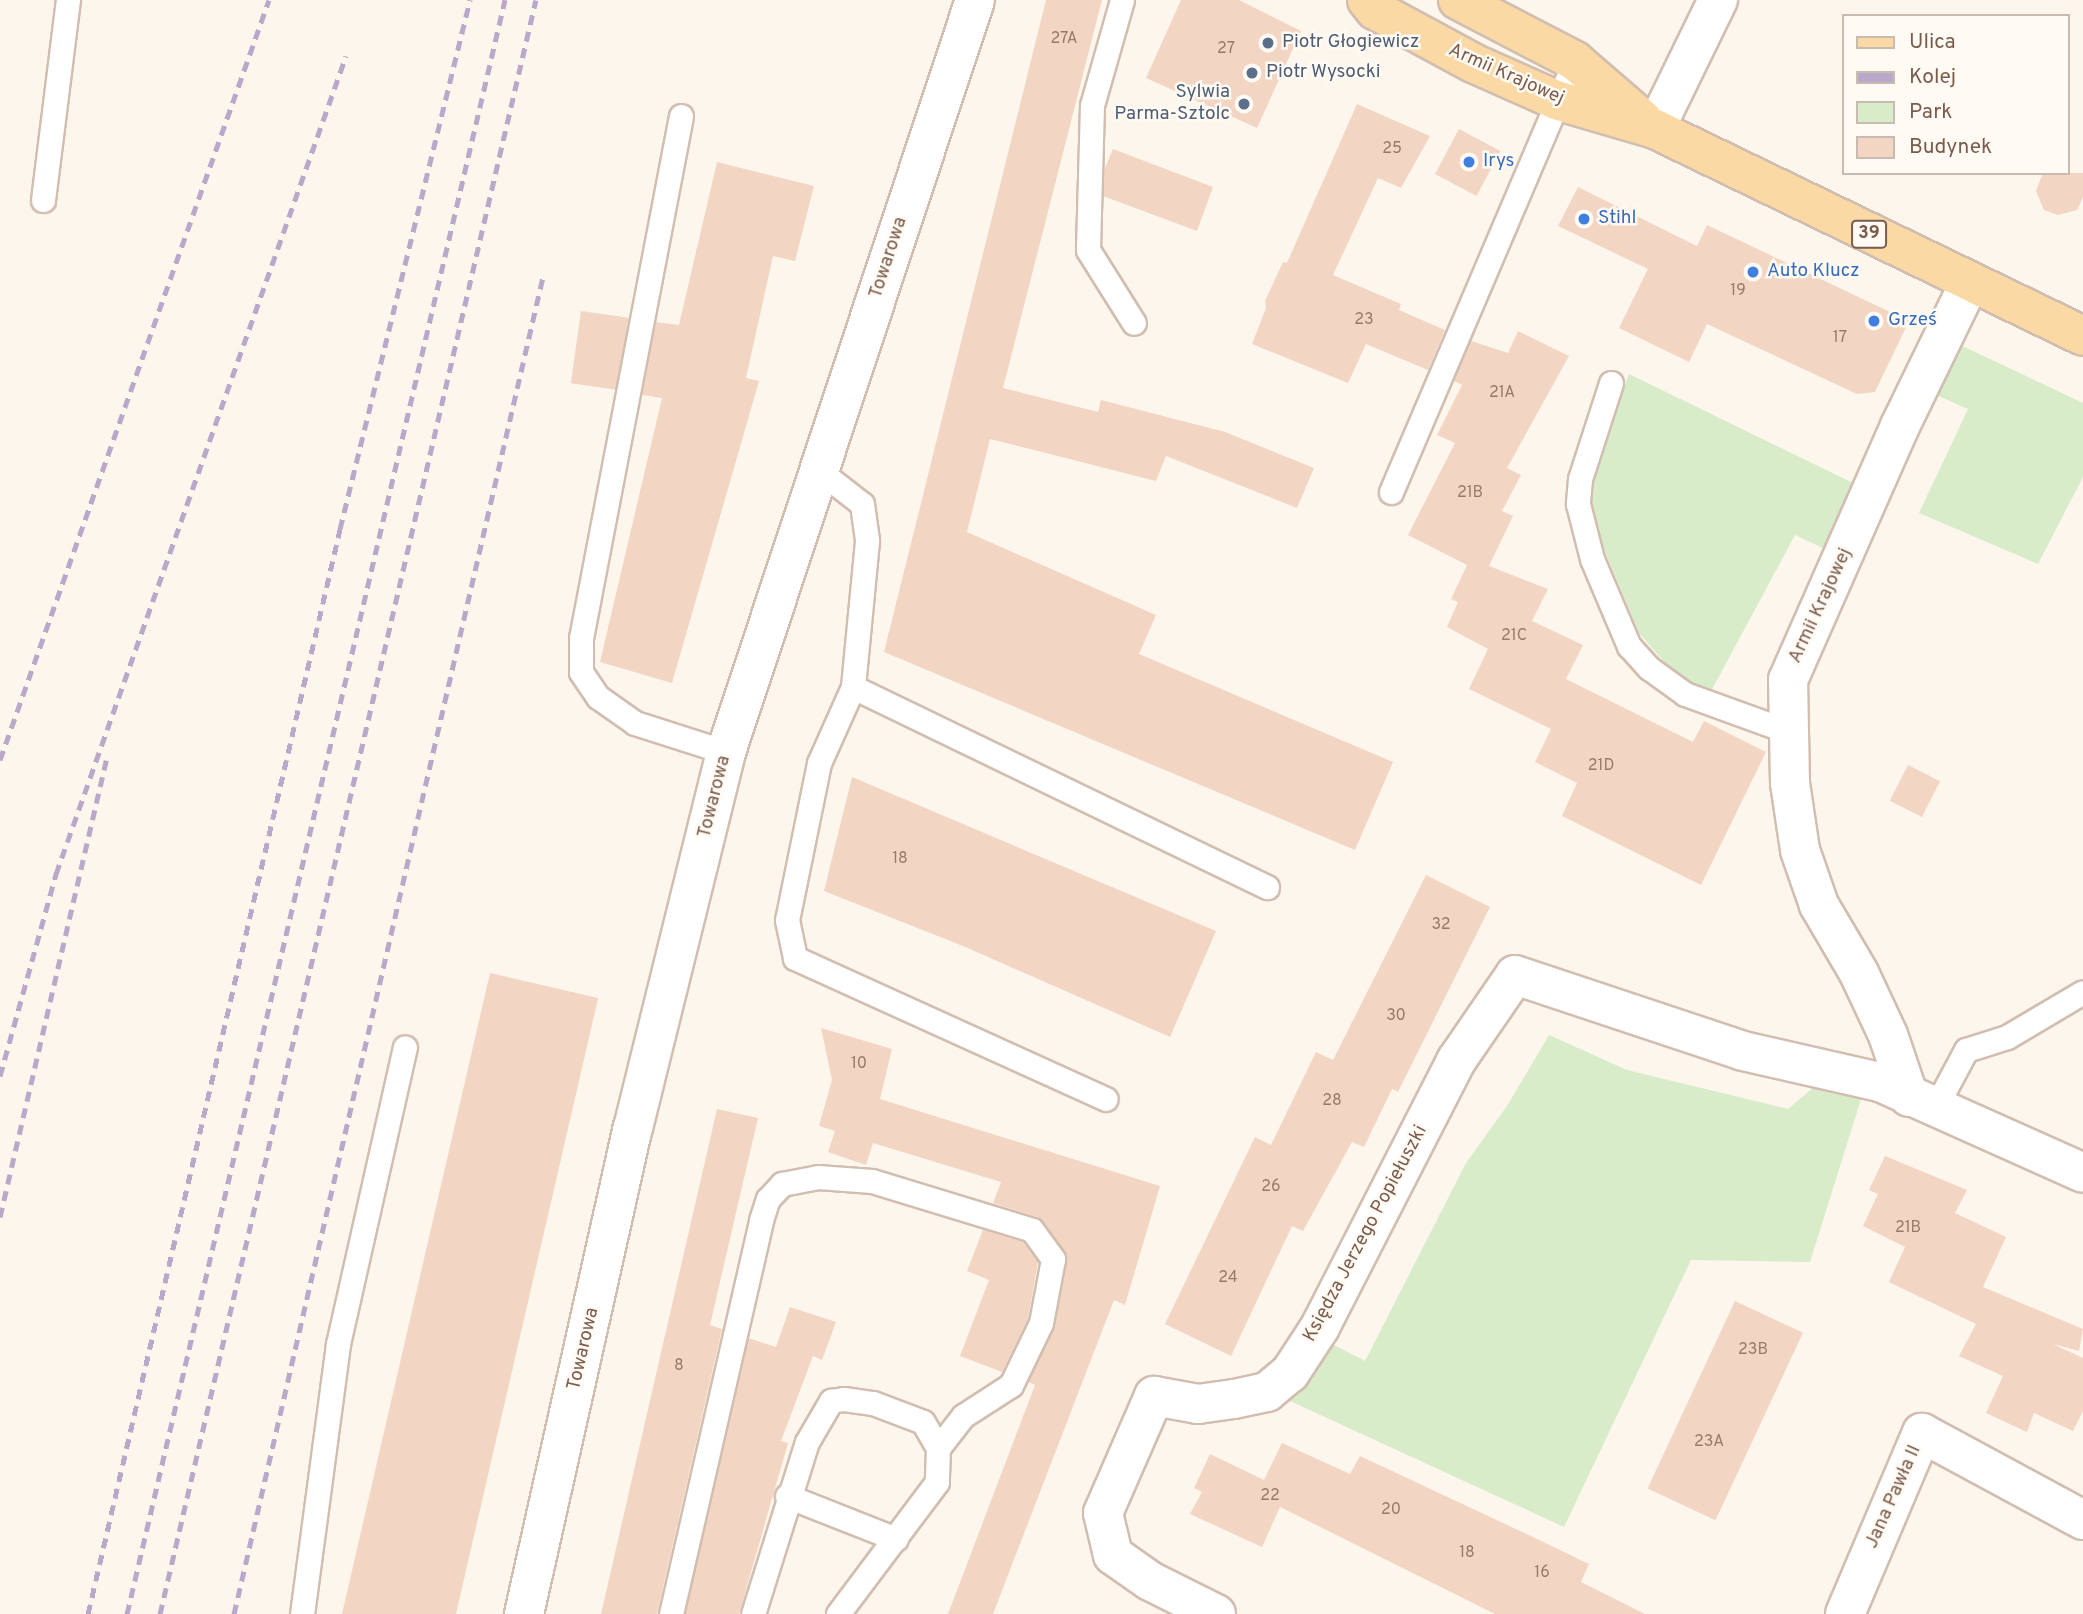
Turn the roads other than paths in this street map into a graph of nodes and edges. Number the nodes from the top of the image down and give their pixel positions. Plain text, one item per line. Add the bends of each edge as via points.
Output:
1 (68, 0) edge
2 (975, 0) edge
3 (1122, 0) edge
4 (1367, 0) edge
5 (1458, 0) edge
6 (1718, 0) edge
7 (1575, 61) junction
8 (1556, 100) junction
9 (681, 116) dead end
10 (1655, 130) junction
11 (43, 200) dead end
12 (1969, 284) junction
13 (1135, 323) dead end
14 (2083, 336) edge
15 (1611, 383) dead end
16 (821, 471) junction
17 (1391, 492) dead end
18 (853, 687) junction
19 (1787, 732) junction
20 (726, 752) junction
21 (1267, 887) dead end
22 (2083, 992) edge
23 (405, 1047) dead end
24 (1106, 1099) dead end
25 (1922, 1102) junction
26 (2083, 1173) edge
27 (938, 1448) junction
28 (787, 1496) junction
29 (2083, 1520) edge
30 (896, 1539) junction
31 (302, 1614) edge
32 (524, 1614) edge
33 (671, 1614) edge
34 (753, 1614) edge
35 (838, 1614) edge
36 (1216, 1614) edge
37 (1845, 1614) edge

1 - 11 lane
2 - 16 street, Towarowa
3 - 13 lane via 1092,105 1088,250
4 - 8 main road, Armii Krajowej / 39 via 1375,10 1473,64
5 - 7 main road, Armii Krajowej / 39
6 - 10 street
7 - 8 lane
7 - 10 main road, Armii Krajowej / 39
8 - 10 main road, Armii Krajowej / 39
8 - 17 lane
9 - 20 lane via 581,638 581,672 598,696 635,723
10 - 12 main road, Armii Krajowej / 39
12 - 14 main road, Armii Krajowej / 39
12 - 19 street, Armii Krajowej via 1900,426 1788,680
15 - 19 lane via 1580,479 1578,504 1592,559 1629,646 1648,668 1685,694
16 - 18 lane via 862,504 867,541
16 - 20 street, Towarowa
18 - 21 lane
18 - 24 lane via 819,763 787,920 795,958
19 - 25 street, Armii Krajowej via 1790,783 1819,905 1859,973
20 - 32 street, Towarowa via 634,1128
22 - 25 lane via 2007,1037 1966,1051
23 - 31 lane via 338,1344
25 - 26 street
25 - 36 street, Księdza Jerzego Popiełuszki via 1880,1082 1743,1051 1515,975 1456,1061 1320,1326 1290,1373 1267,1392 1234,1399 1198,1404 1154,1396 1103,1513 1114,1555 1150,1581
27 - 28 lane via 923,1422 873,1403 831,1401 807,1441
27 - 30 lane via 937,1482
27 - 33 lane via 963,1416 1011,1385 1041,1323 1053,1259 1032,1230 872,1181 818,1177 782,1184 768,1199 761,1220
28 - 30 lane
28 - 34 lane
29 - 37 street, Jana Pawła II via 1922,1433
30 - 35 lane

